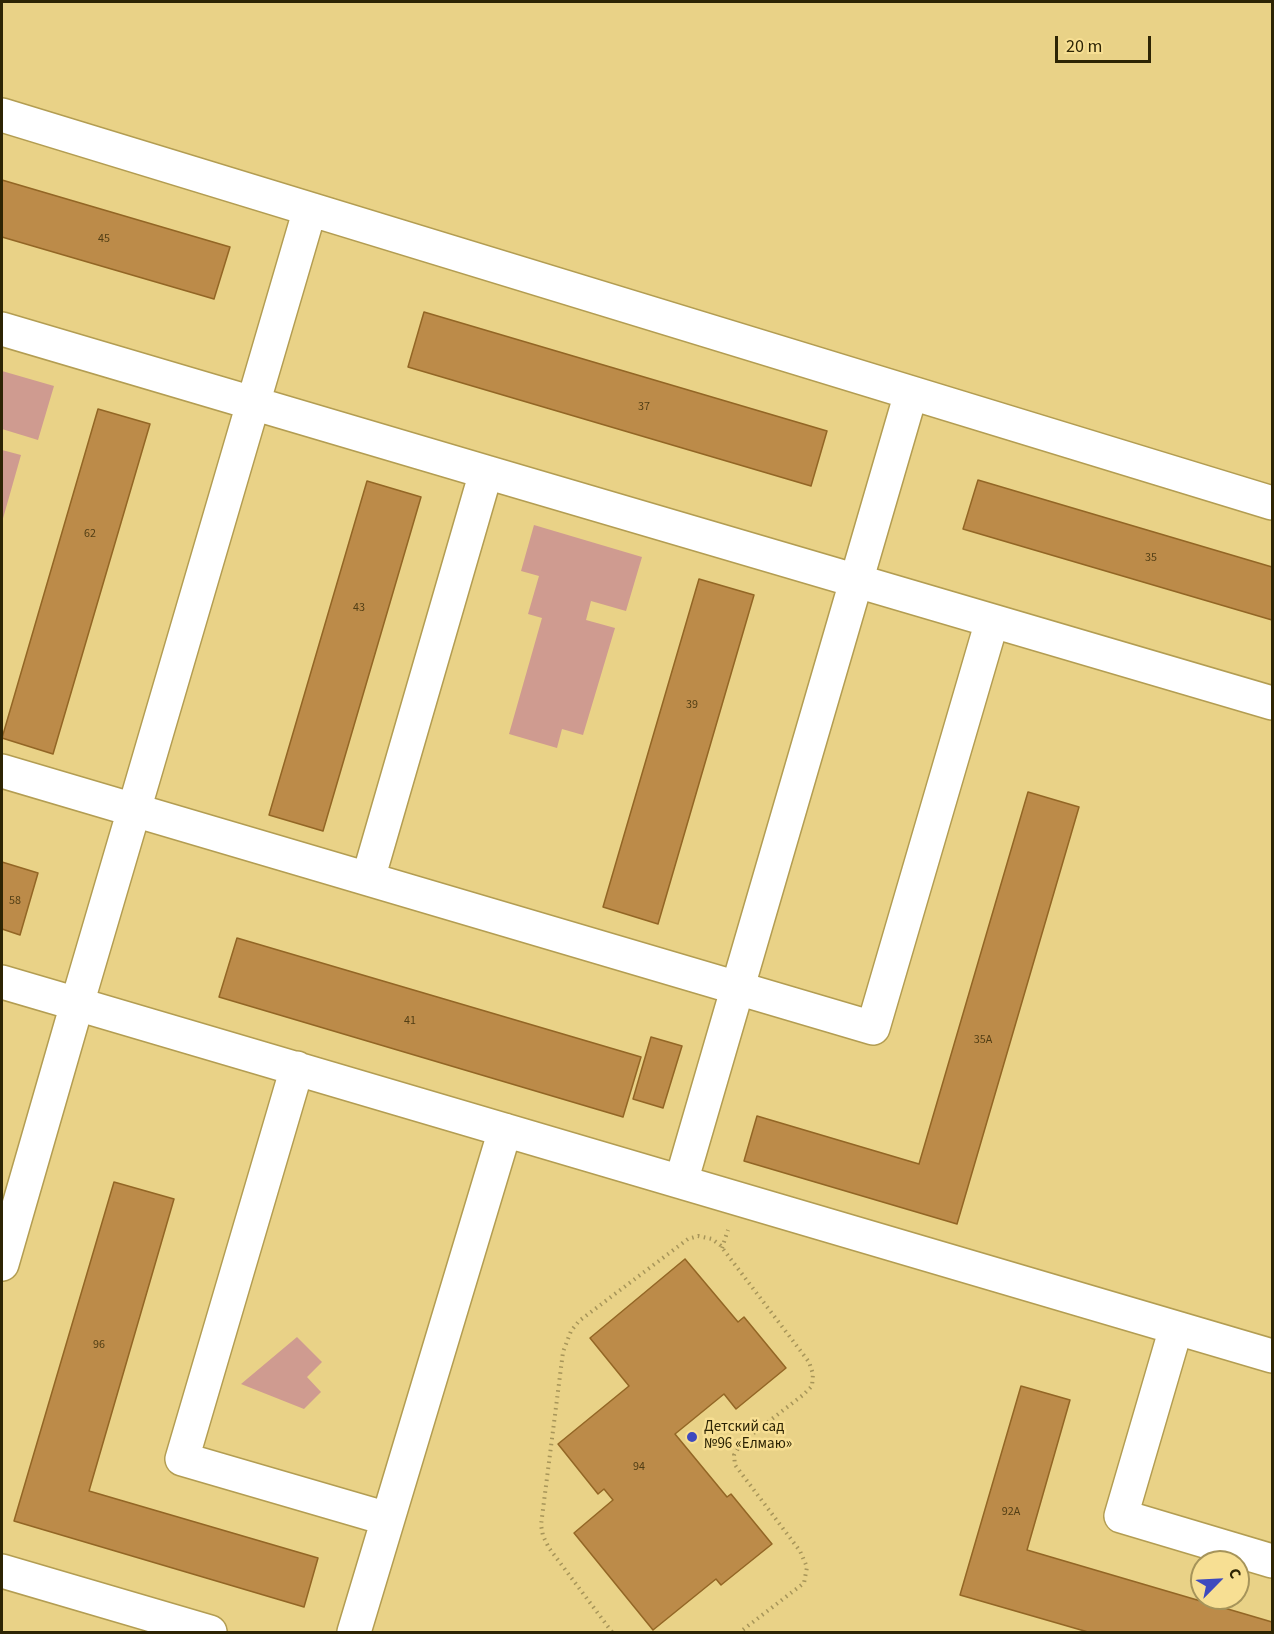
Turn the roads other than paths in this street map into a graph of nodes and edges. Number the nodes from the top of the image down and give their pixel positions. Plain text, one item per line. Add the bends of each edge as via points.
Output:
1 (2, 115) edge
2 (310, 209) junction
3 (2, 329) edge
4 (911, 393) junction
5 (253, 404) junction
6 (486, 472) junction
7 (1272, 503) edge
8 (856, 581) junction
9 (993, 621) junction
10 (1272, 703) edge
11 (2, 771) edge
12 (134, 810) junction
13 (368, 879) junction
14 (2, 982) edge
15 (737, 988) junction
16 (77, 1004) junction
17 (297, 1068) junction
18 (505, 1130) junction
19 (681, 1182) junction
20 (2, 1264) edge
21 (1176, 1328) junction
22 (1272, 1356) edge
23 (388, 1519) junction
24 (1272, 1560) edge
25 (2, 1571) edge
26 (210, 1632) edge
27 (354, 1632) edge

1 - 2 street
2 - 4 street
2 - 5 street
3 - 5 street
4 - 7 street
4 - 8 street
5 - 6 street
5 - 12 street
6 - 8 street
6 - 13 street
8 - 9 street
8 - 15 street
9 - 10 street
9 - 15 street via 873,1028
11 - 12 street
12 - 13 street
12 - 16 street
13 - 15 street
14 - 16 street
15 - 19 street
16 - 17 street
16 - 20 street
17 - 18 street
17 - 23 street via 182,1458
18 - 19 street
18 - 23 street
19 - 21 street via 730,1222
21 - 22 street
21 - 24 street via 1121,1516
23 - 27 street
25 - 26 street

